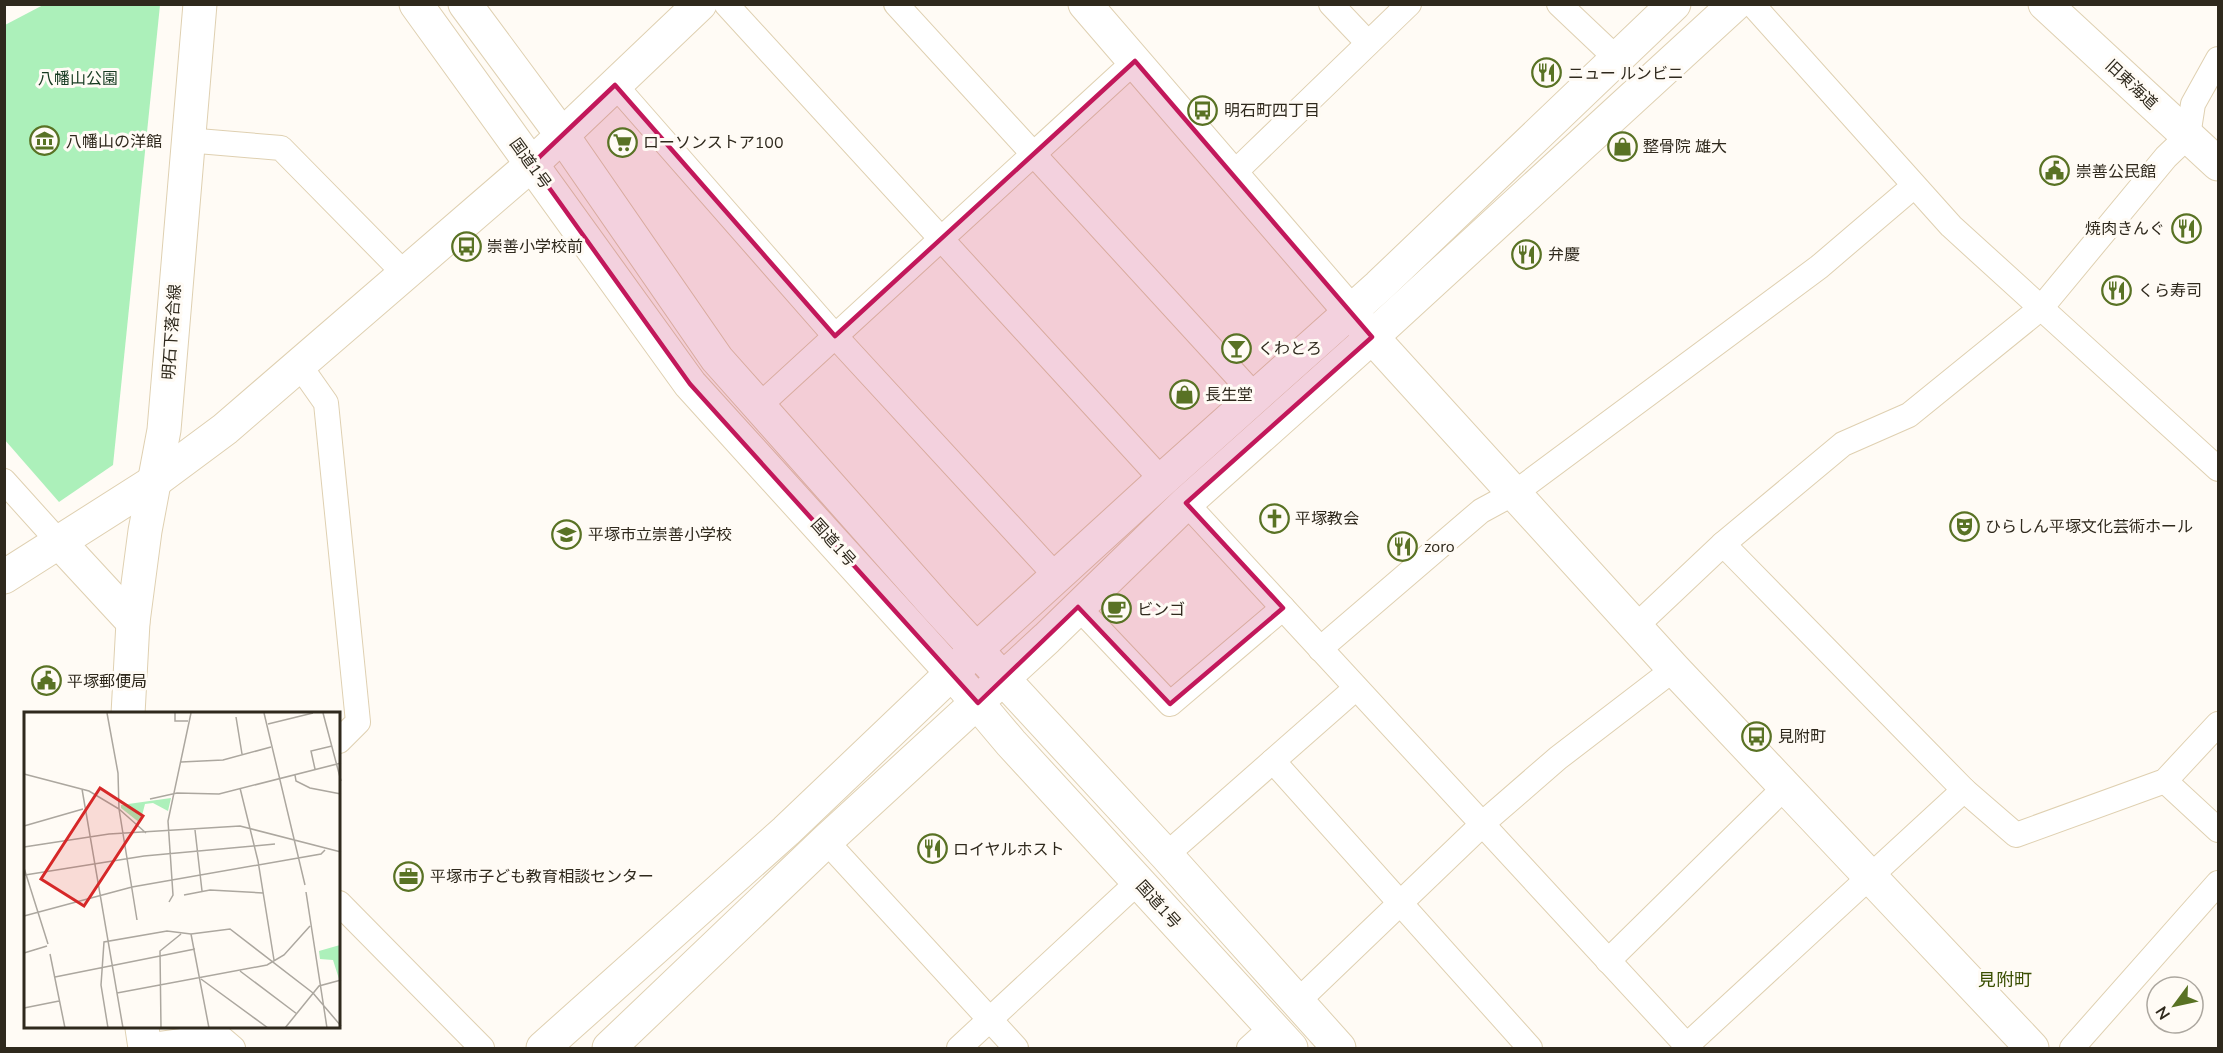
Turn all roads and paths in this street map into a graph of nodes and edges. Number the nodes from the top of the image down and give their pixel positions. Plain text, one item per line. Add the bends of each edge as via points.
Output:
1 (200, 4) edge
2 (416, 4) edge
3 (465, 4) edge
4 (700, 4) edge
5 (726, 4) edge
6 (896, 4) edge
7 (1085, 4) edge
8 (1331, 4) edge
9 (1409, 4) edge
10 (1559, 4) edge
11 (1674, 4) edge
12 (1734, 4) edge
13 (1752, 4) edge
14 (2045, 4) edge
15 (1368, 43) junction
16 (1616, 58) junction
17 (2218, 59) edge
18 (1135, 61) junction
19 (615, 85) junction
20 (562, 135) junction
21 (2188, 136) junction
22 (186, 140) junction
23 (1032, 155) junction
24 (532, 164) junction
25 (2218, 164) edge
26 (1232, 175) junction
27 (1914, 186) junction
28 (940, 239) junction
29 (405, 274) junction
30 (2041, 308) junction
31 (1350, 312) junction
32 (835, 336) junction
33 (1372, 337) junction
34 (300, 366) junction
35 (1256, 397) junction
36 (758, 407) junction
37 (2218, 470) edge
38 (1162, 480) junction
39 (4, 481) edge
40 (155, 481) junction
41 (1516, 492) junction
42 (1185, 503) junction
43 (59, 542) junction
44 (1723, 544) junction
45 (1056, 576) junction
46 (4, 577) edge
47 (1078, 607) junction
48 (1283, 608) junction
49 (133, 622) junction
50 (1635, 627) junction
51 (978, 648) junction
52 (1320, 649) junction
53 (1674, 669) junction
54 (952, 673) junction
55 (1003, 679) junction
56 (1356, 688) junction
57 (978, 703) junction
58 (128, 712) edge
59 (2218, 724) edge
60 (340, 740) edge
61 (1273, 761) junction
62 (2165, 781) junction
63 (1785, 787) junction
64 (1964, 790) junction
65 (1482, 825) junction
66 (2218, 830) edge
67 (826, 841) junction
68 (1166, 855) junction
69 (1869, 878) junction
70 (1138, 882) junction
71 (2218, 884) edge
72 (340, 904) edge
73 (1401, 904) junction
74 (1608, 961) junction
75 (1297, 1002) junction
76 (990, 1020) junction
77 (144, 1041) edge
78 (1270, 1041) edge
79 (233, 1048) edge
80 (482, 1048) edge
81 (543, 1048) edge
82 (609, 1048) edge
83 (959, 1048) edge
84 (1017, 1048) edge
85 (1339, 1048) edge
86 (1530, 1048) edge
87 (1686, 1048) edge
88 (2032, 1048) edge
89 (2072, 1048) edge

1 - 22 main road, 明石下落合線
2 - 24 main road, 国道1号
3 - 20 main road, 国道1号
4 - 19 main road
5 - 28 street
6 - 23 street
7 - 18 main road
8 - 15 street
9 - 15 street
10 - 16 street
11 - 16 main road
12 - 33 main road
13 - 27 street
14 - 21 main road, 旧東海道
15 - 26 street
16 - 31 main road
17 - 21 street via 2193,104
18 - 23 street
18 - 26 main road
19 - 20 main road
19 - 32 street
20 - 24 main road
20 - 36 main road, 国道1号 via 717,359
21 - 25 main road, 旧東海道
21 - 30 street via 2166,157
22 - 29 street via 281,148
22 - 40 main road, 明石下落合線 via 164,430
23 - 28 street
23 - 35 street
24 - 29 main road
24 - 54 main road, 国道1号 via 690,384
26 - 31 main road
27 - 30 street via 1951,226
27 - 41 street via 1819,267
28 - 32 street
28 - 38 street
29 - 34 main road
30 - 37 street
30 - 44 street via 1909,415 1843,444
31 - 33 main road
31 - 35 main road
32 - 36 street
32 - 45 street
33 - 41 main road
33 - 42 main road
34 - 40 main road
34 - 60 street via 326,404 358,722
35 - 38 main road
36 - 51 main road, 国道1号
38 - 45 main road
39 - 43 street
40 - 43 main road
40 - 49 main road, 明石下落合線
41 - 50 main road
41 - 52 street via 1481,511
42 - 47 main road
42 - 48 street
43 - 46 main road
43 - 49 main road
44 - 50 street
44 - 64 street
45 - 51 main road
47 - 48 street via 1170,704
47 - 55 main road
48 - 52 street
49 - 58 main road, 明石下落合線
50 - 53 main road
51 - 54 main road
51 - 55 main road, 国道1号
52 - 56 street
53 - 63 main road
53 - 65 street via 1558,758
54 - 57 main road, 国道1号
54 - 81 main road via 786,831
55 - 57 main road
55 - 68 main road, 国道1号
56 - 61 street
56 - 65 street
57 - 67 main road
57 - 70 main road, 国道1号
59 - 62 street
61 - 68 street
61 - 73 street
62 - 64 street via 2016,835
62 - 66 street
63 - 69 main road
63 - 74 street
64 - 69 street
65 - 73 street
65 - 74 street
67 - 76 street
67 - 82 main road
68 - 75 main road, 国道1号
69 - 87 street
69 - 88 main road
70 - 76 street
70 - 78 main road, 国道1号
71 - 89 street
72 - 80 street
73 - 75 street
73 - 86 street
74 - 87 street
75 - 85 main road, 国道1号
76 - 83 street
76 - 84 street
77 - 79 street via 219,1035

